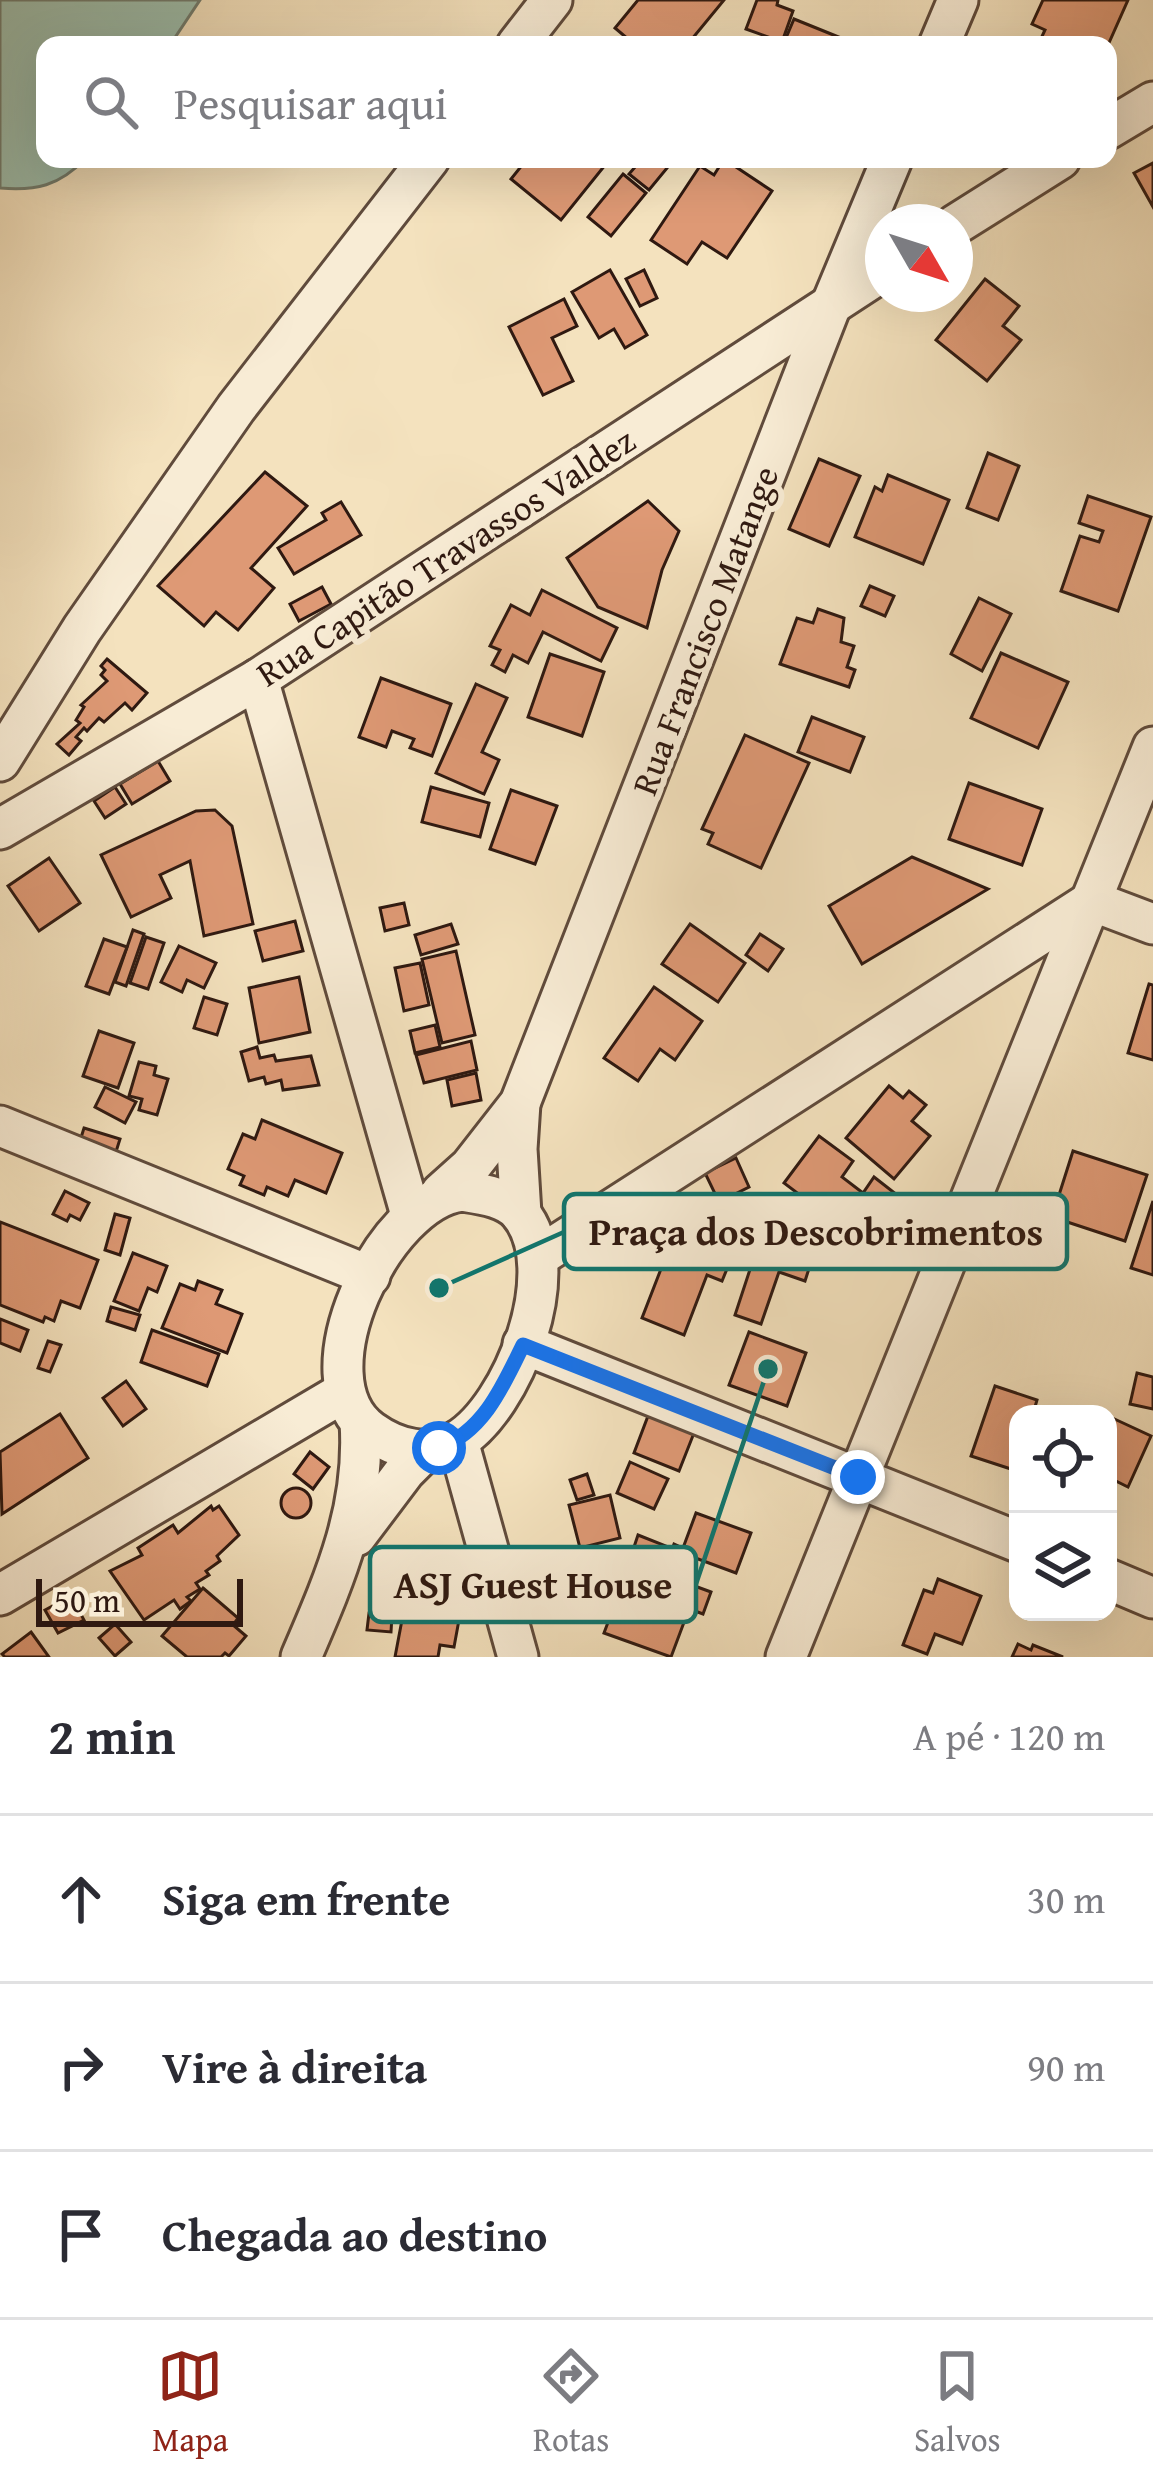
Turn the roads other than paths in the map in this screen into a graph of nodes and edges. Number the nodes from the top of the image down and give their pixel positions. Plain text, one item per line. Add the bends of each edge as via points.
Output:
1 (552, 0) edge
2 (958, 0) edge
3 (524, 36) edge
4 (943, 36) edge
5 (1153, 102) edge
6 (1117, 124) edge
7 (421, 168) edge
8 (888, 168) edge
9 (1046, 168) edge
10 (973, 215) edge
11 (865, 282) edge
12 (832, 303) junction
13 (258, 679) junction
14 (1153, 747) edge
15 (0, 760) edge
16 (0, 829) edge
17 (1093, 901) junction
18 (1153, 924) edge
19 (520, 1102) junction
20 (0, 1126) edge
21 (426, 1204) junction
22 (521, 1214) junction
23 (538, 1257) junction
24 (370, 1276) junction
25 (523, 1345) junction
26 (352, 1407) junction
27 (442, 1445) junction
28 (858, 1477) junction
29 (1009, 1538) edge
30 (346, 1550) junction
31 (1117, 1583) edge
32 (0, 1595) edge
33 (1153, 1598) edge
34 (301, 1657) edge
35 (518, 1657) edge
36 (786, 1657) edge

1 - 3 street
2 - 4 street
5 - 6 street
7 - 15 street via 236,408
8 - 12 street, Rua Francisco Matange
9 - 10 street
11 - 12 street, Rua Capitão Travassos Valdez
12 - 13 street, Rua Capitão Travassos Valdez
12 - 19 street, Rua Francisco Matange
13 - 16 street, Rua Capitão Travassos Valdez
13 - 21 street
14 - 17 street
17 - 18 street
17 - 23 street
17 - 28 street
19 - 21 street via 470,1167
19 - 22 street
20 - 24 street
21 - 22 street via 485,1194
21 - 24 street
22 - 23 street
23 - 25 street
24 - 26 street via 349,1330
25 - 27 street via 485,1415
25 - 28 street
26 - 27 street via 392,1444
26 - 30 street via 358,1494
26 - 32 street
27 - 30 street via 396,1482
27 - 35 street
28 - 29 street
28 - 36 street
30 - 34 street
31 - 33 street

